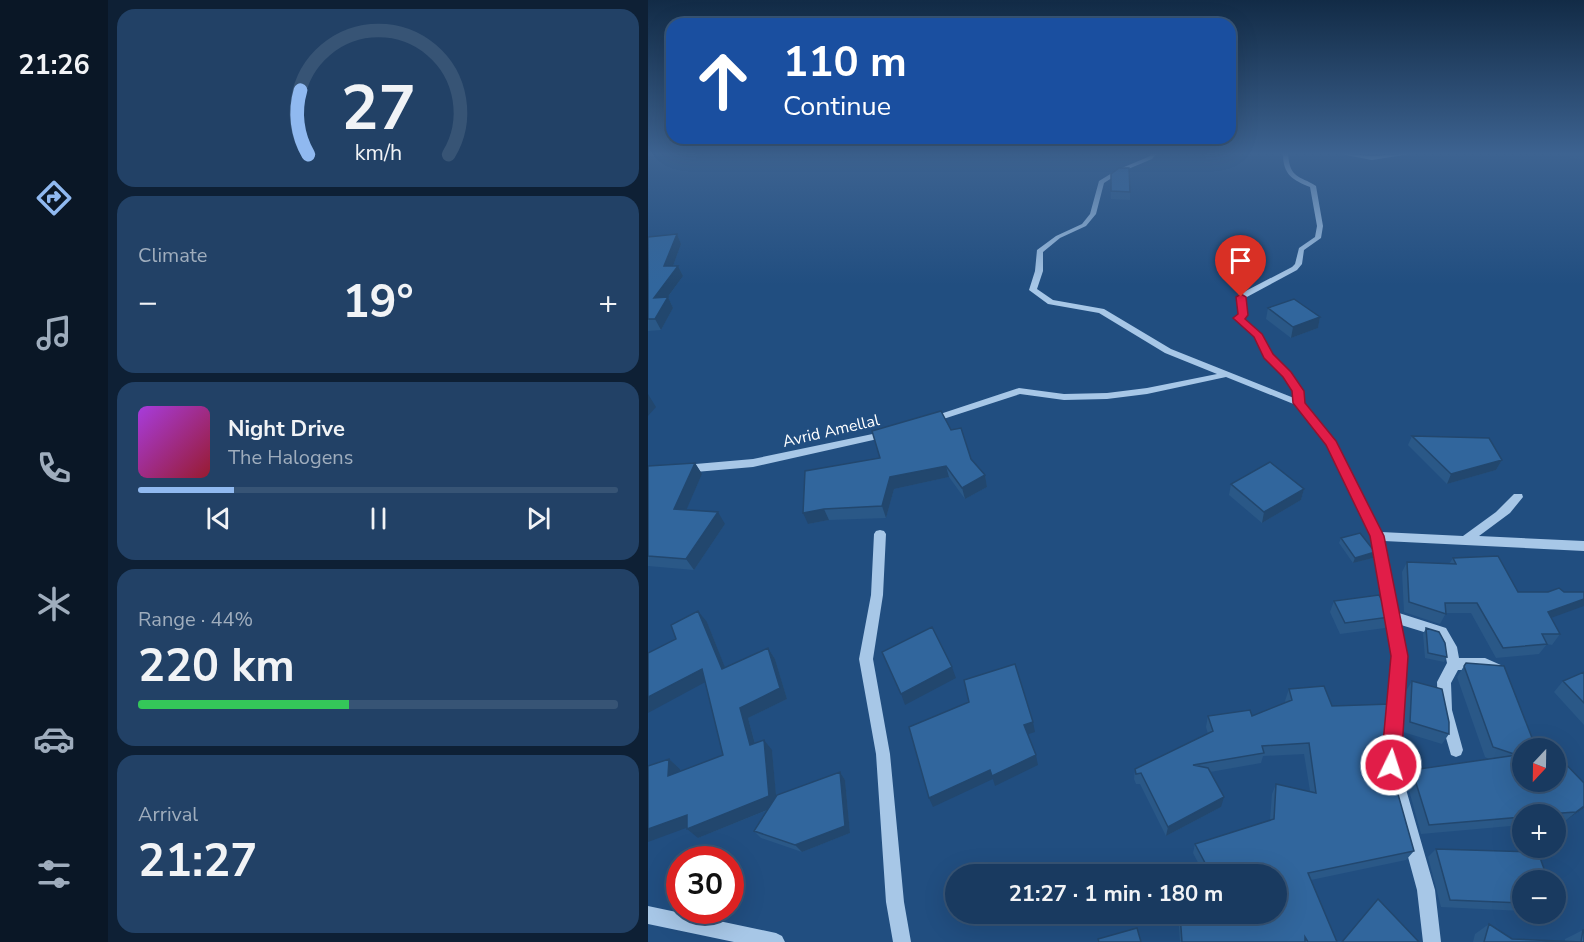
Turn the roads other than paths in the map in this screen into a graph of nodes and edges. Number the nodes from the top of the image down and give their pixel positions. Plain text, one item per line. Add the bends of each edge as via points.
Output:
1 (1097, 198) edge
2 (1315, 198) edge
3 (1229, 374) junction
4 (1299, 403) junction
5 (923, 423) edge
6 (894, 432) edge
7 (668, 470) edge
8 (1518, 497) dead end
9 (880, 534) dead end
10 (1377, 536) junction
11 (1466, 540) junction
12 (1584, 546) edge
13 (1393, 617) junction
14 (1454, 664) junction
15 (1506, 673) edge
16 (1456, 750) dead end
17 (648, 915) edge
18 (776, 942) edge
19 (902, 942) edge
20 (1432, 942) edge

1 - 3 street via 1093,214 1084,225 1039,251 1039,271 1033,290 1050,302 1101,311 1168,351
2 - 4 street via 1318,238 1301,249 1293,269 1241,297 1243,315 1239,318 1287,375 1298,391
3 - 4 street
3 - 5 street via 1107,396 1019,391
4 - 10 street via 1332,444
6 - 7 street, Avrid Amellal via 753,463
8 - 11 street via 1510,509
9 - 19 street via 877,595 866,658 883,754
10 - 11 street
10 - 13 street
11 - 12 street
13 - 14 street via 1441,632
13 - 20 street via 1399,656 1391,765 1426,890
14 - 15 street via 1485,664
14 - 16 street via 1444,682 1445,710
17 - 18 street

